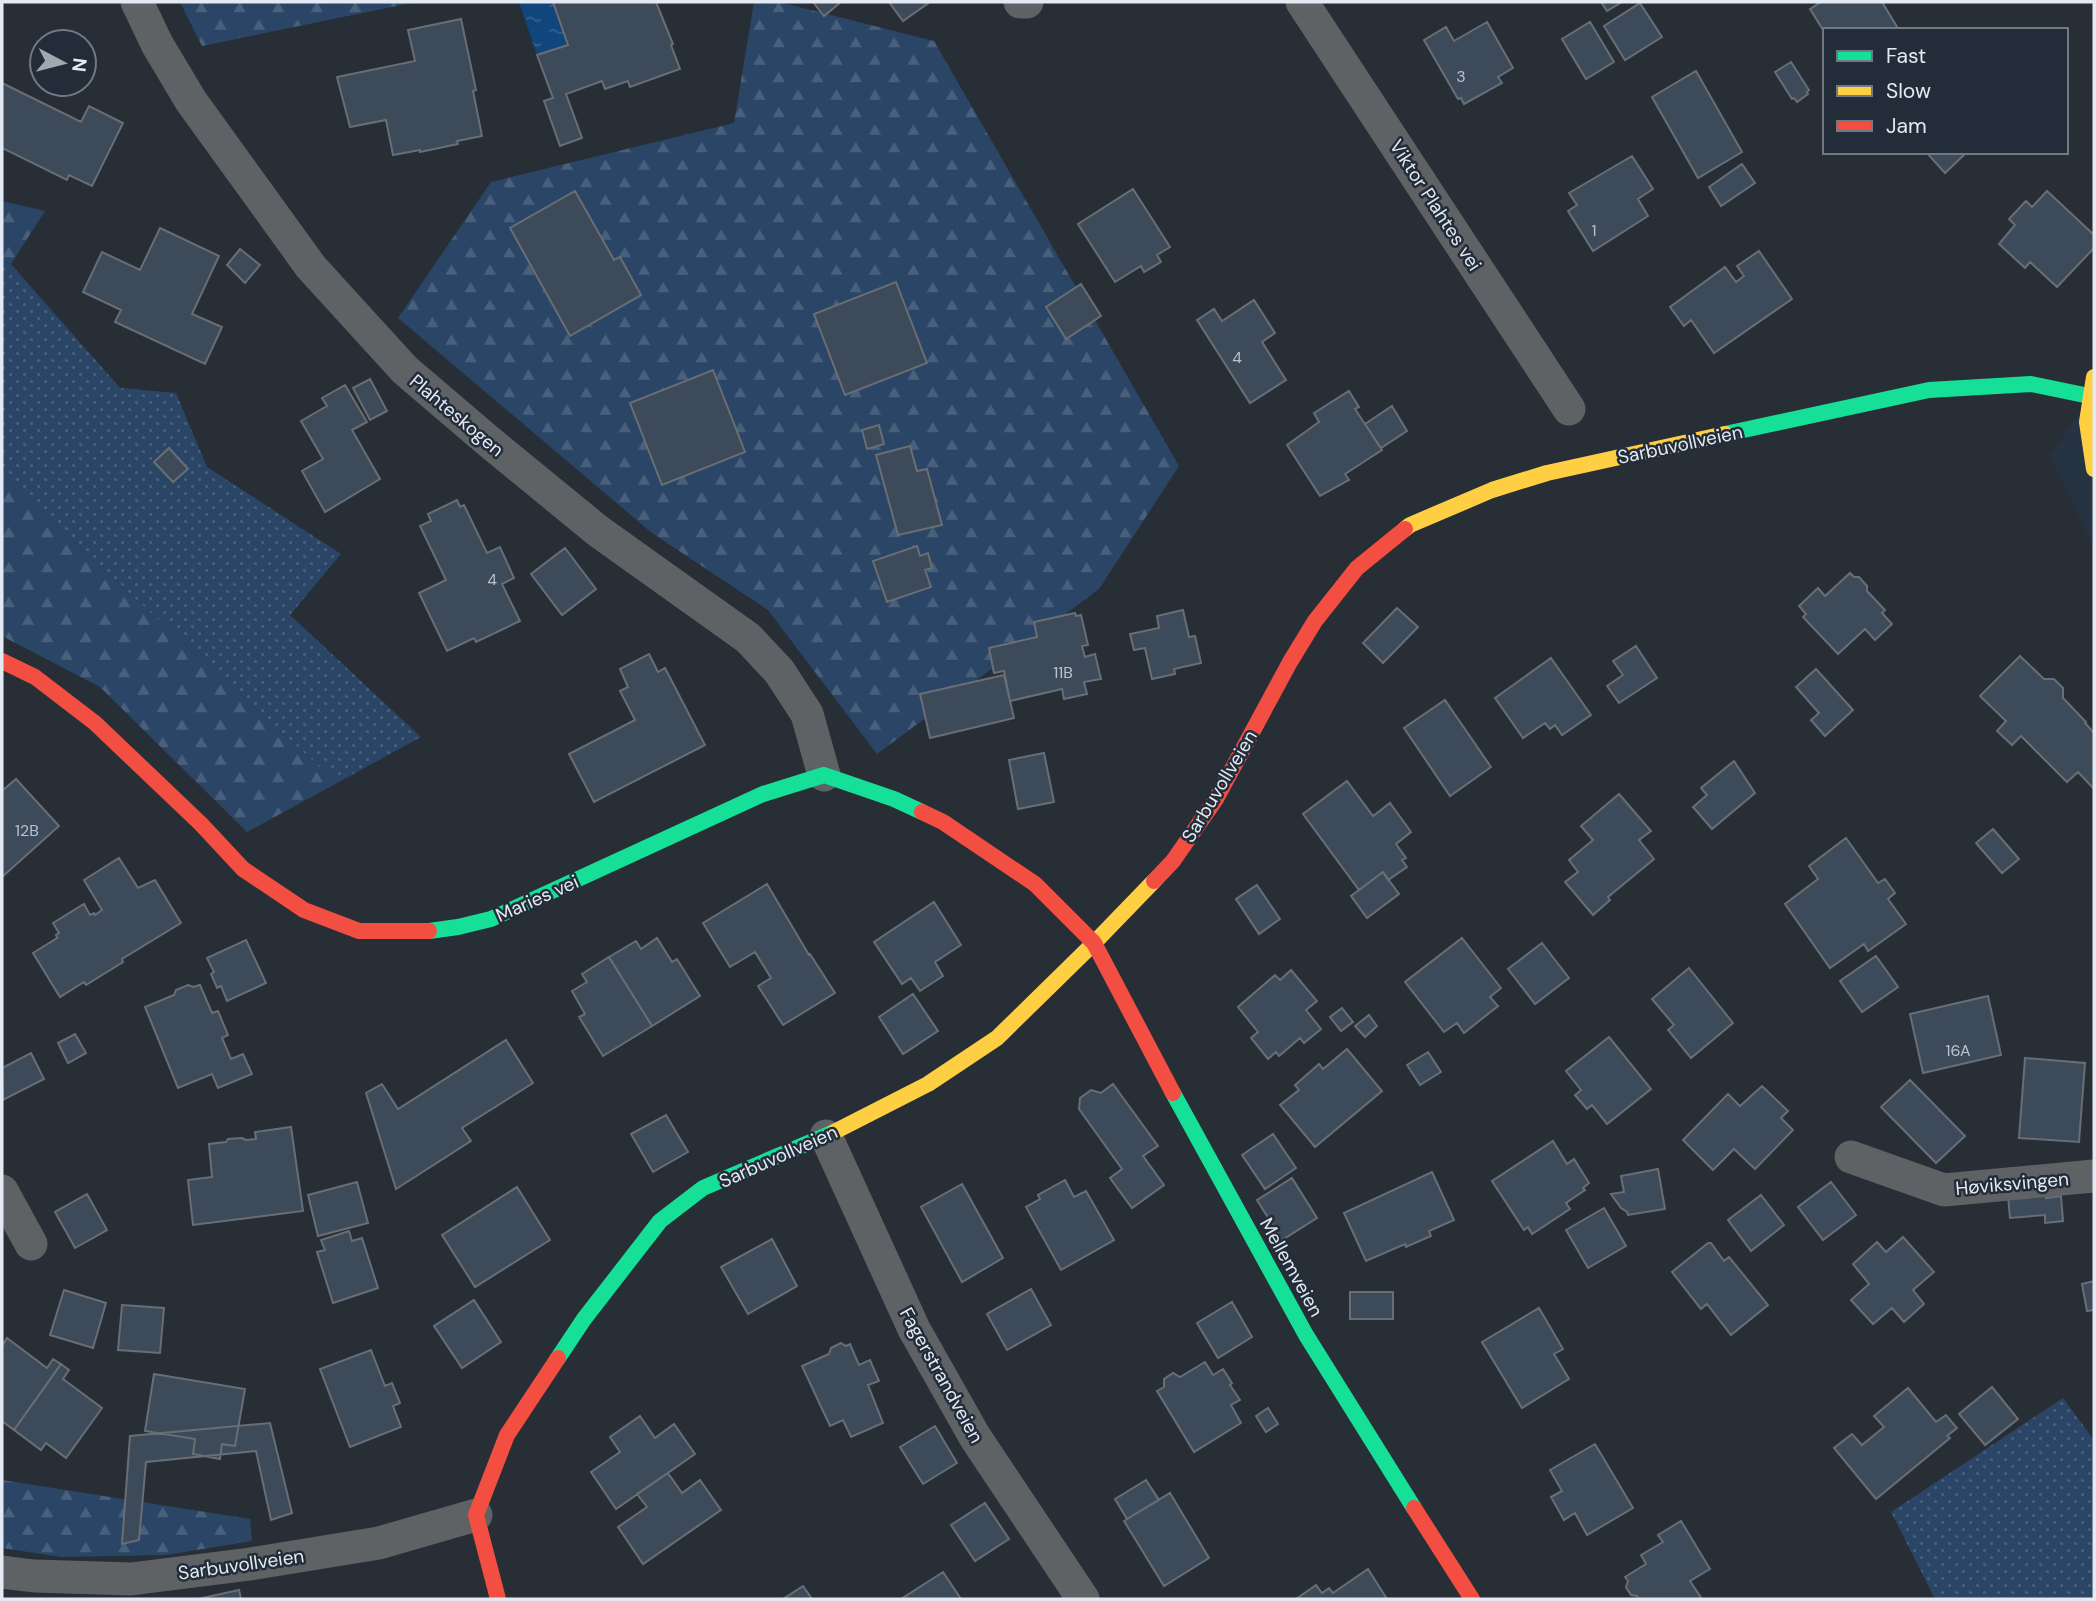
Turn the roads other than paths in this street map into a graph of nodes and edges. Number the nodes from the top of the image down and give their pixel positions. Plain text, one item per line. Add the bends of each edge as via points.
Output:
1 (137, 2) edge
2 (1020, 2) edge
3 (1027, 2) edge
4 (1302, 2) edge
5 (2094, 377) edge
6 (2092, 397) edge
7 (1569, 409) dead end
8 (2094, 469) edge
9 (2, 661) edge
10 (824, 775) junction
11 (1094, 943) junction
12 (826, 1136) junction
13 (1851, 1157) dead end
14 (2094, 1176) edge
15 (2, 1191) edge
16 (31, 1244) dead end
17 (476, 1515) junction
18 (2, 1572) edge
19 (498, 1599) edge
20 (1083, 1599) edge
21 (1472, 1599) edge

1 - 10 street, Plahteskogen via 191,101 311,267 405,370 487,440 598,531 748,638 779,671 807,715
2 - 3 street
4 - 7 street, Viktor Plahtes vei
5 - 6 street
6 - 8 street via 2087,422
6 - 11 street, Sarbuvollveien via 2031,384 1929,390 1547,473 1492,489 1410,525 1357,568 1315,621 1202,820 1173,861
9 - 10 street, Maries vei via 35,677 95,723 243,869 304,910 359,931 418,932 491,919 763,794
10 - 11 street via 943,822 1035,884
11 - 12 street, Sarbuvollveien via 998,1038 928,1084
11 - 21 street, Mellemveien via 1306,1335
12 - 17 street, Sarbuvollveien via 703,1188 660,1221 583,1319 507,1435
12 - 20 street, Fagerstrandveien via 914,1329 975,1437
13 - 14 street, Høviksvingen via 1944,1190
15 - 16 street
17 - 18 street, Sarbuvollveien via 379,1543 131,1579
17 - 19 street

